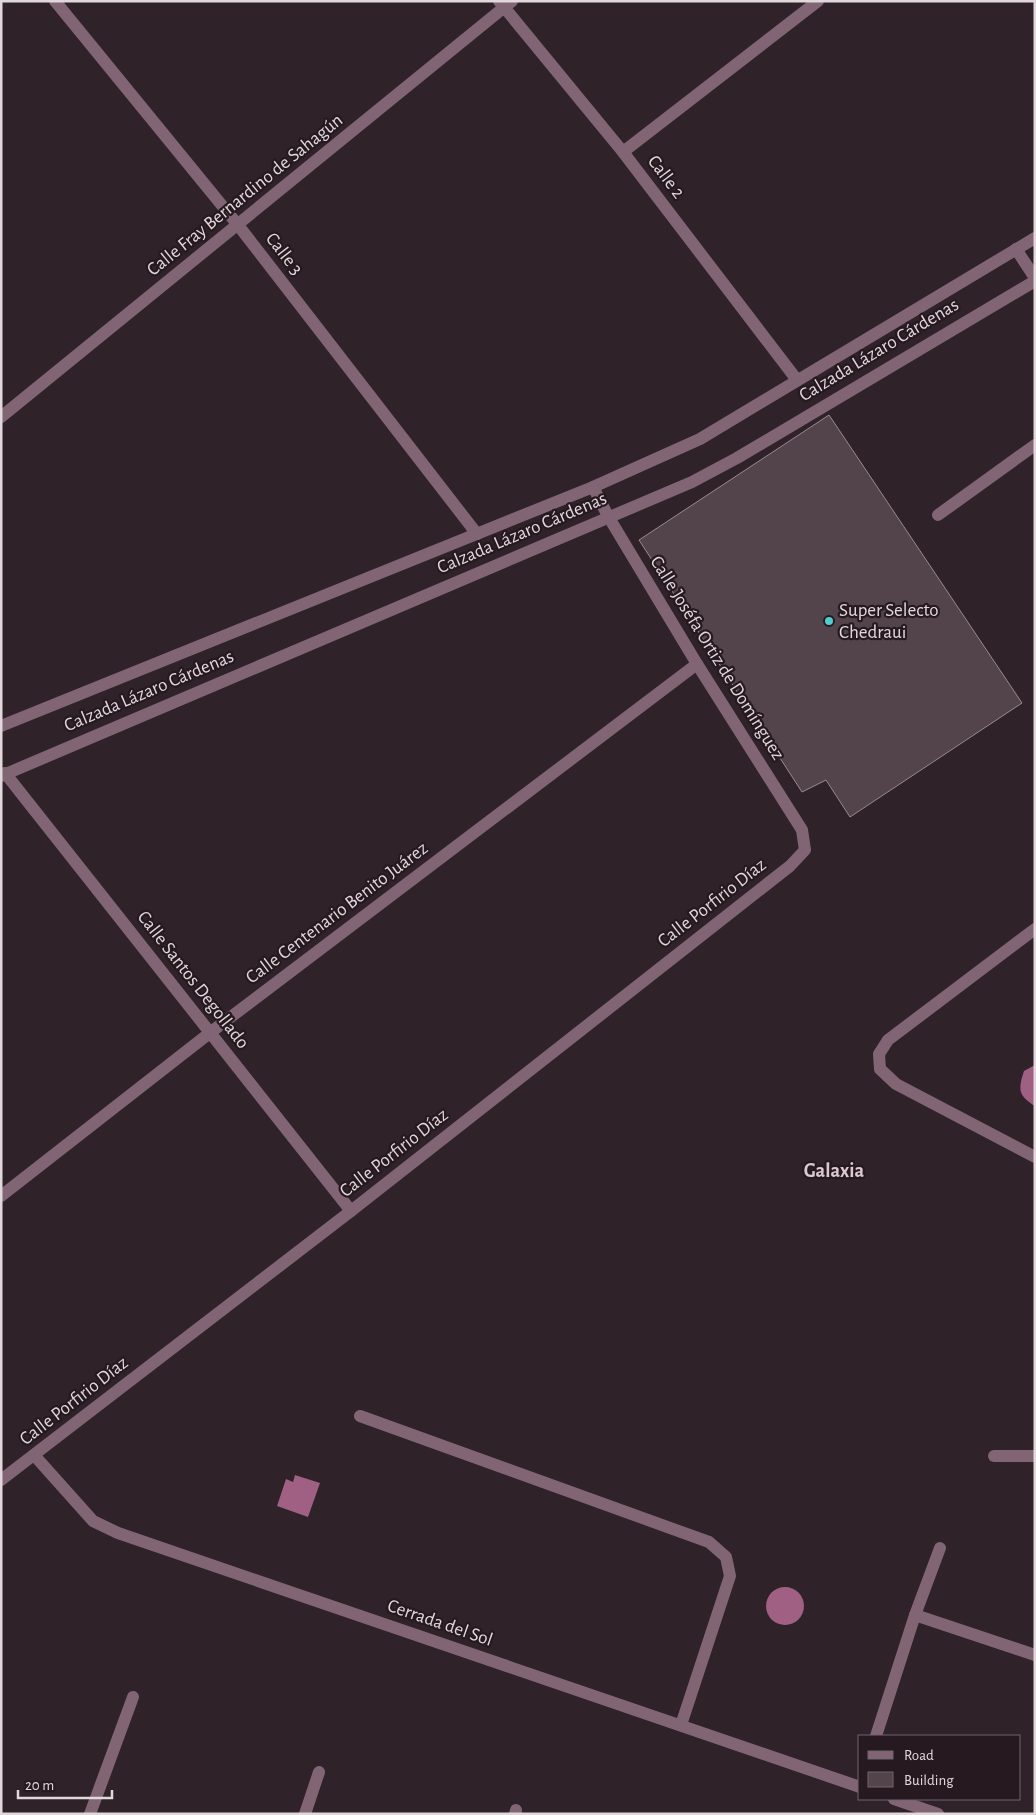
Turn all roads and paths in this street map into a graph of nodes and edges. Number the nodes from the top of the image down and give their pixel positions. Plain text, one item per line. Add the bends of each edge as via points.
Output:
1 (55, 1) edge
2 (818, 1) edge
3 (505, 3) edge
4 (623, 152) junction
5 (238, 225) junction
6 (1035, 238) edge
7 (1016, 249) junction
8 (1035, 279) edge
9 (797, 380) junction
10 (2, 415) edge
11 (1035, 445) edge
12 (592, 487) junction
13 (938, 515) dead end
14 (608, 516) junction
15 (477, 534) junction
16 (697, 664) junction
17 (1, 726) edge
18 (3, 774) edge
19 (805, 850) joint
20 (1035, 929) edge
21 (211, 1032) junction
22 (1035, 1157) edge
23 (1, 1196) edge
24 (351, 1211) junction
25 (360, 1416) dead end
26 (34, 1455) junction
27 (994, 1456) dead end
28 (1035, 1456) edge
29 (1, 1480) edge
30 (940, 1548) dead end
31 (916, 1616) junction
32 (1035, 1655) edge
33 (133, 1697) dead end
34 (681, 1725) junction
35 (876, 1735) edge
36 (319, 1772) dead end
37 (858, 1786) edge
38 (897, 1800) edge
39 (90, 1814) edge
40 (305, 1814) edge
41 (938, 1814) edge

1 - 5 street, Calle 3
2 - 4 street
3 - 4 street, Calle 2
3 - 5 street, Calle Fray Bernardino de Sahagún
4 - 9 street, Calle 2
5 - 10 street, Calle Fray Bernardino de Sahagún
5 - 15 street, Calle 3
6 - 7 street, Calzada Lázaro Cárdenas
7 - 8 street
7 - 9 street, Calzada Lázaro Cárdenas
8 - 14 street, Calzada Lázaro Cárdenas via 737,458 692,482
9 - 12 street, Calzada Lázaro Cárdenas via 700,439
11 - 13 street
12 - 14 street, Calle Joséfa Ortiz de Domínguez
12 - 15 street, Calzada Lázaro Cárdenas
14 - 16 street, Calle Joséfa Ortiz de Domínguez
14 - 18 street, Calzada Lázaro Cárdenas
15 - 17 street, Calzada Lázaro Cárdenas
16 - 19 street, Calle Joséfa Ortiz de Domínguez via 802,830
16 - 21 street, Calle Centenario Benito Juárez
18 - 21 street, Calle Santos Degollado
19 - 24 street, Calle Porfirio Díaz via 790,866
20 - 22 street via 888,1040 879,1054 880,1069 896,1084
21 - 23 street, Calle Centenario Benito Juárez
21 - 24 street, Calle Santos Degollado
24 - 26 street, Calle Porfirio Díaz
25 - 34 street via 709,1542 726,1557 730,1576
26 - 29 street, Calle Porfirio Díaz
26 - 34 street, Cerrada del Sol via 93,1521 118,1534
27 - 28 street
30 - 31 street
31 - 32 street
31 - 35 street
33 - 39 street
34 - 37 street, Cerrada del Sol
36 - 40 street
38 - 41 street

